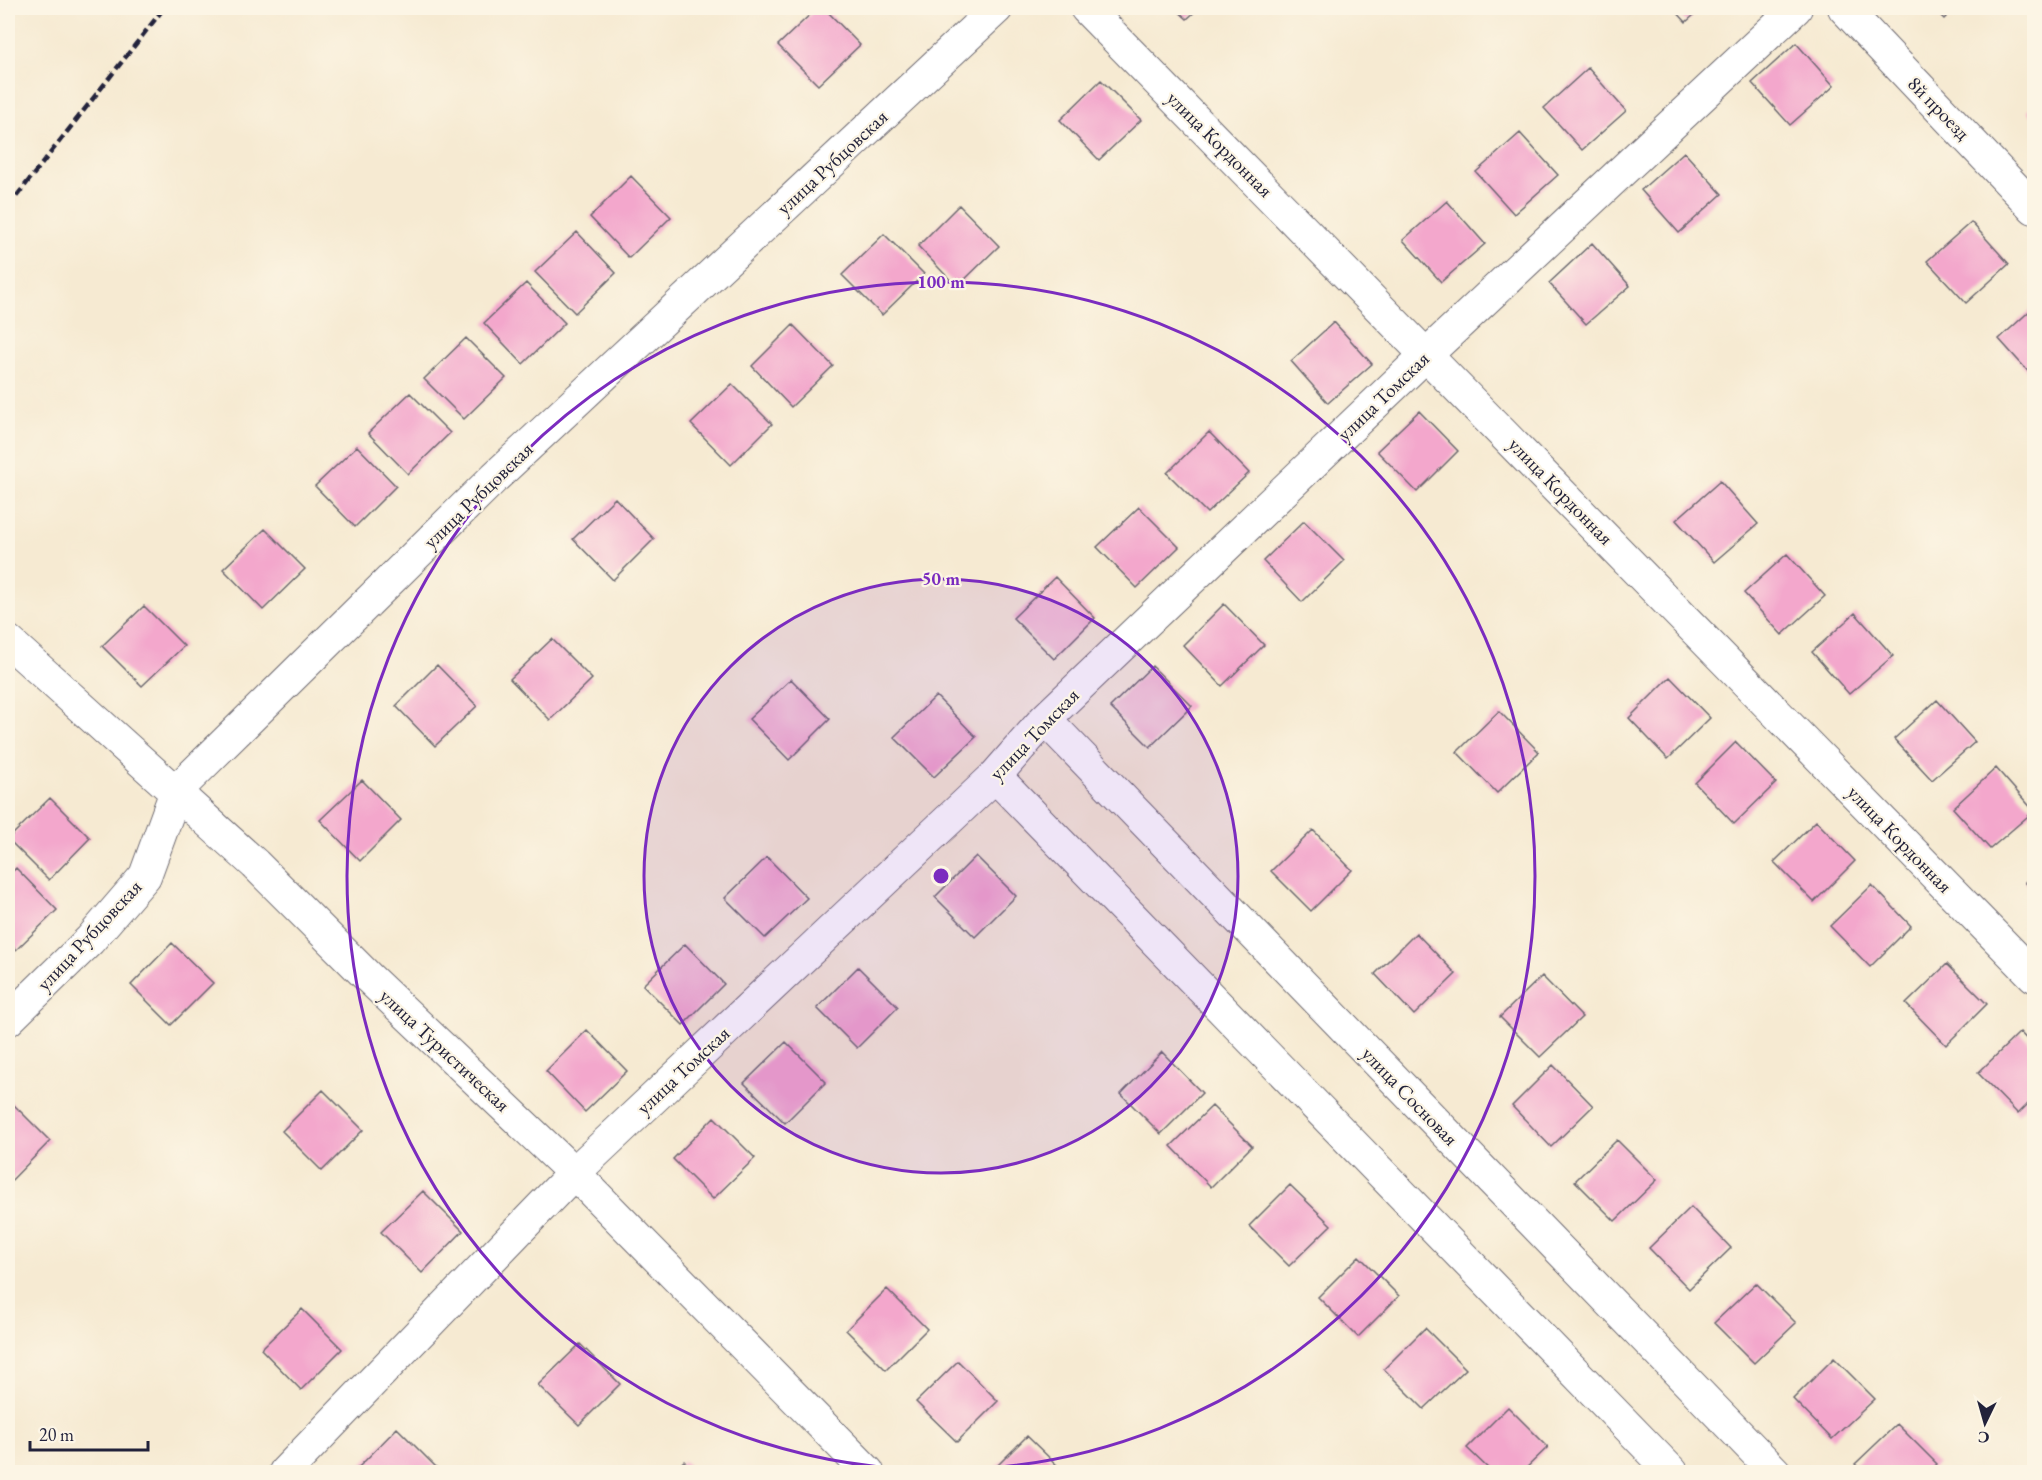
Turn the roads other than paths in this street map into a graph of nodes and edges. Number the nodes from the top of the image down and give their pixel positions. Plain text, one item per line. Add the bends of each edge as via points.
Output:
1 (997, 8) edge
2 (1086, 8) edge
3 (1796, 8) edge
4 (1844, 8) edge
5 (2034, 208) edge
6 (1427, 354) junction
7 (8, 641) edge
8 (1045, 720) junction
9 (995, 776) junction
10 (176, 791) junction
11 (2034, 976) edge
12 (8, 1020) edge
13 (574, 1173) junction
14 (285, 1473) edge
15 (868, 1473) edge
16 (1672, 1473) edge
17 (1775, 1473) edge

1 - 10 street, улица Рубцовская via 495,477
2 - 6 street, улица Кордонная
3 - 6 street, улица Томская
4 - 5 street, 8й проезд
6 - 8 street, улица Томская
6 - 11 street, улица Кордонная
7 - 10 street, улица Туристическая
8 - 9 street, улица Томская
8 - 17 street, улица Сосновая
9 - 13 street, улица Томская
9 - 16 street
10 - 12 street, улица Рубцовская via 145,876 90,940
10 - 13 street, улица Туристическая
13 - 14 street, улица Томская
13 - 15 street, улица Туристическая

